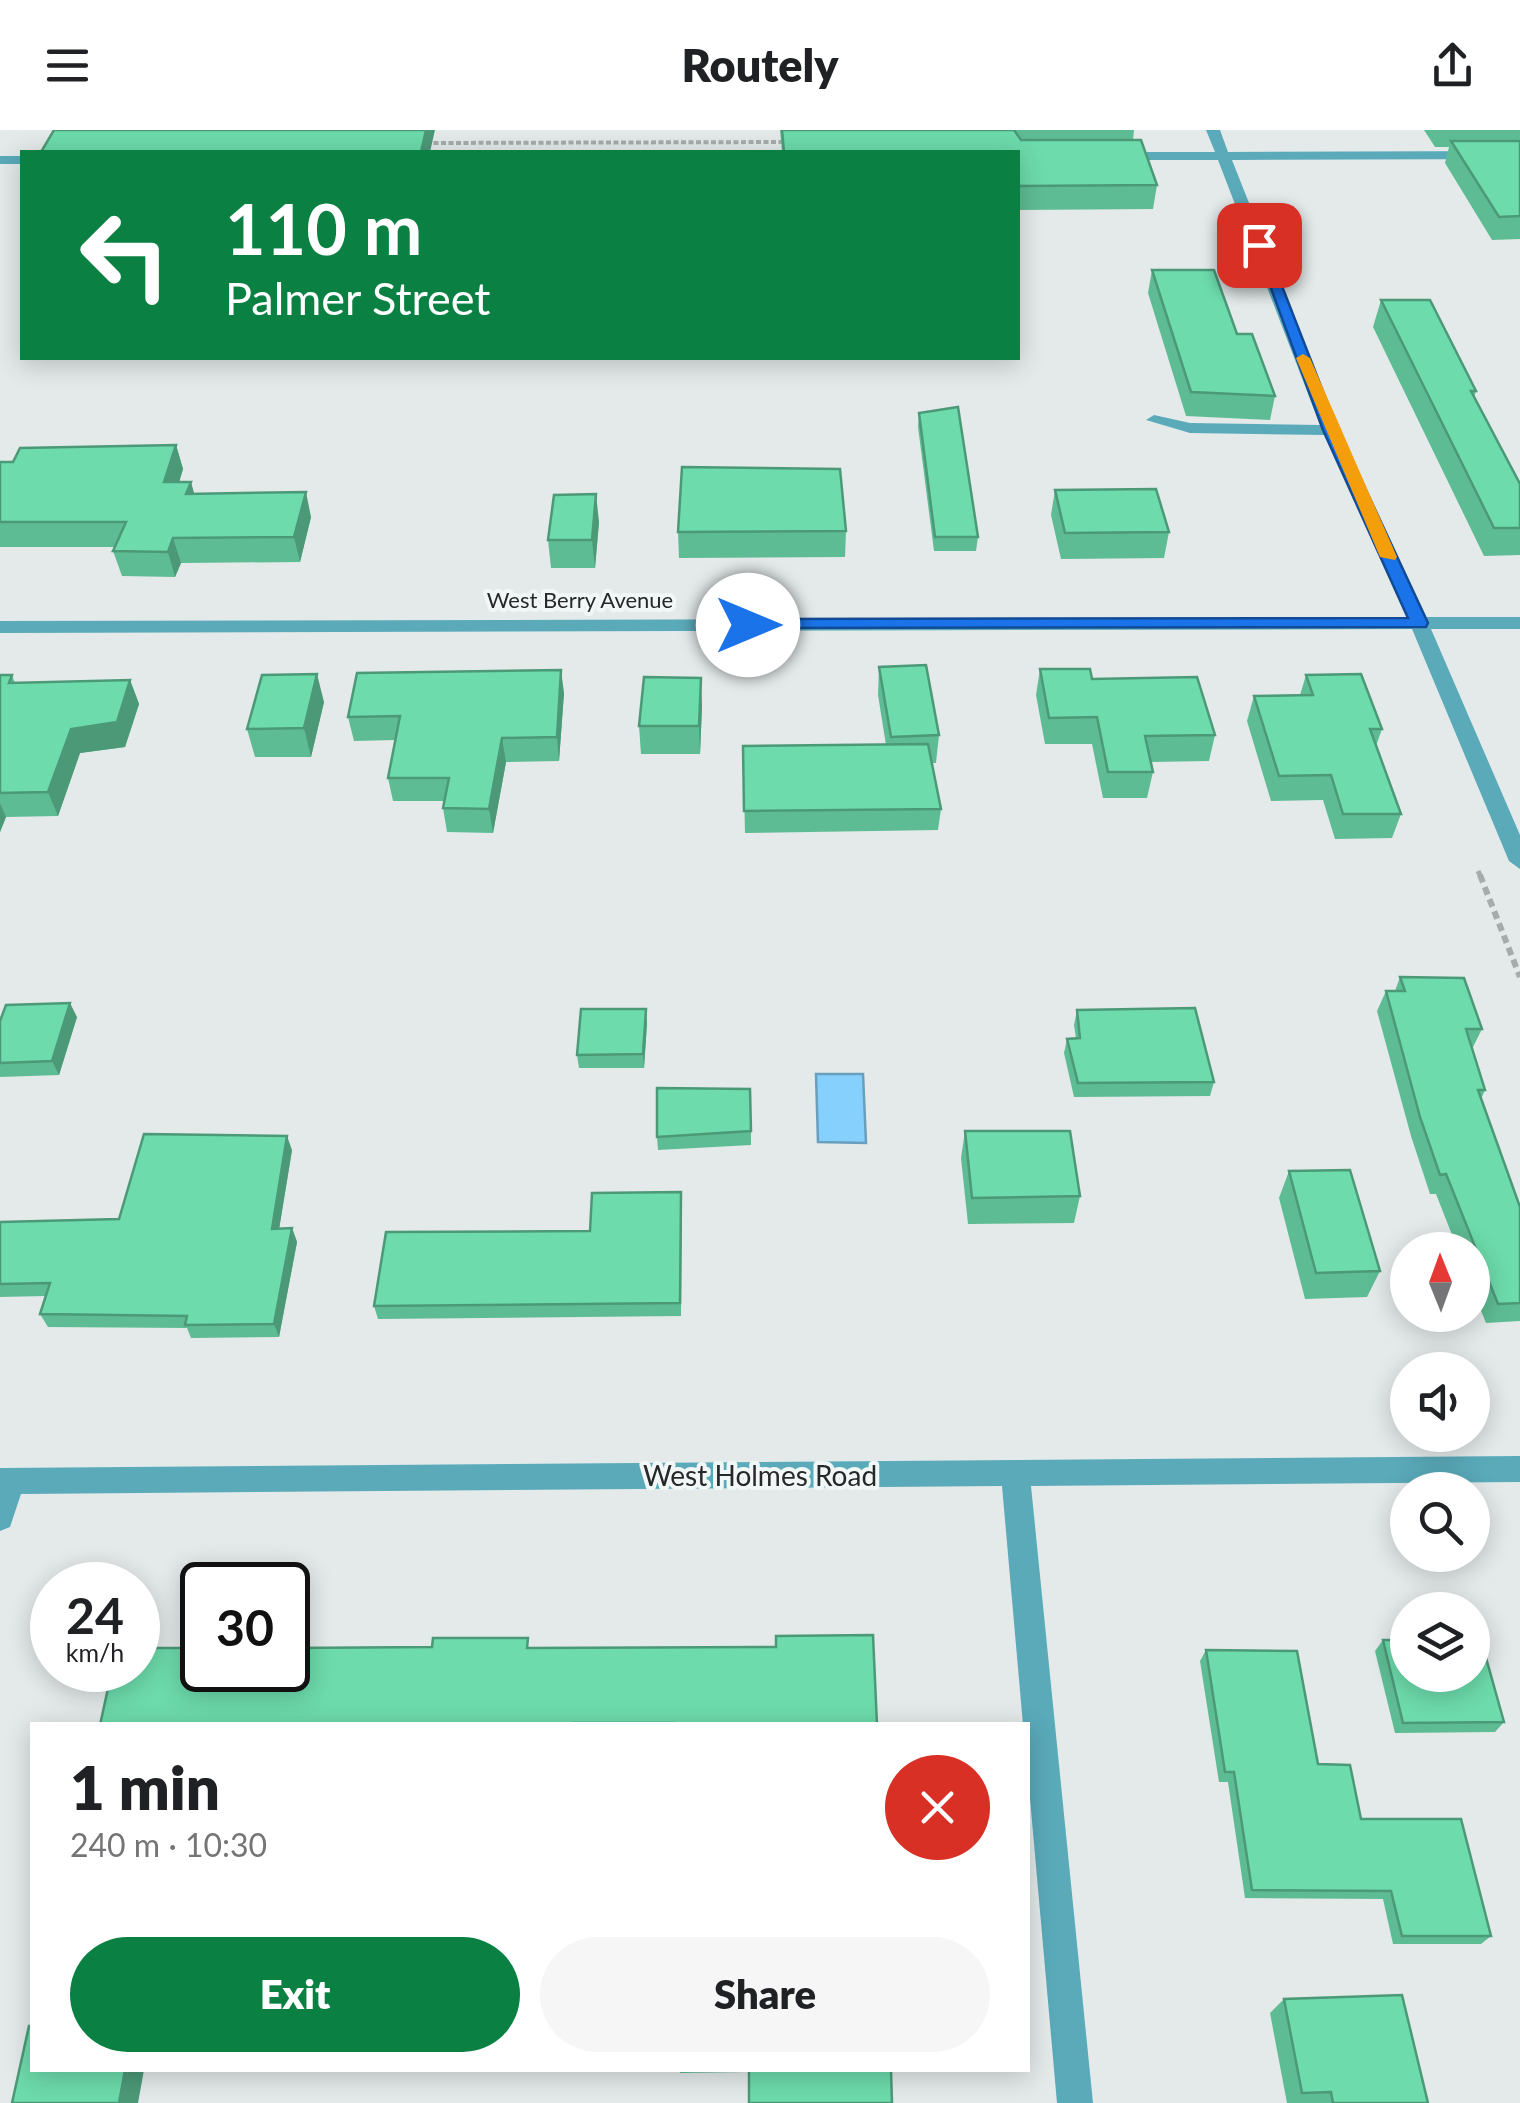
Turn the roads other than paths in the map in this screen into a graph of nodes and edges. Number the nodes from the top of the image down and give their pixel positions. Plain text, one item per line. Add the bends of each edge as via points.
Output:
1 (1213, 130) edge
2 (1520, 155) edge
3 (1095, 156) edge
4 (1225, 156) junction
5 (1154, 420) dead end
6 (1331, 430) junction
7 (1420, 623) junction
8 (1520, 623) edge
9 (0, 626) edge
10 (1520, 861) edge
11 (1520, 1469) edge
12 (1015, 1474) junction
13 (5, 1481) edge
14 (0, 1517) edge
15 (1075, 2103) edge

1 - 4 street
2 - 4 street
3 - 4 street
4 - 6 street
5 - 6 street via 1190,428
6 - 7 street
7 - 8 street, West Berry Avenue
7 - 9 street, West Berry Avenue
7 - 10 street
11 - 12 street, West Holmes Road
12 - 13 street, West Holmes Road
12 - 15 street
13 - 14 street

